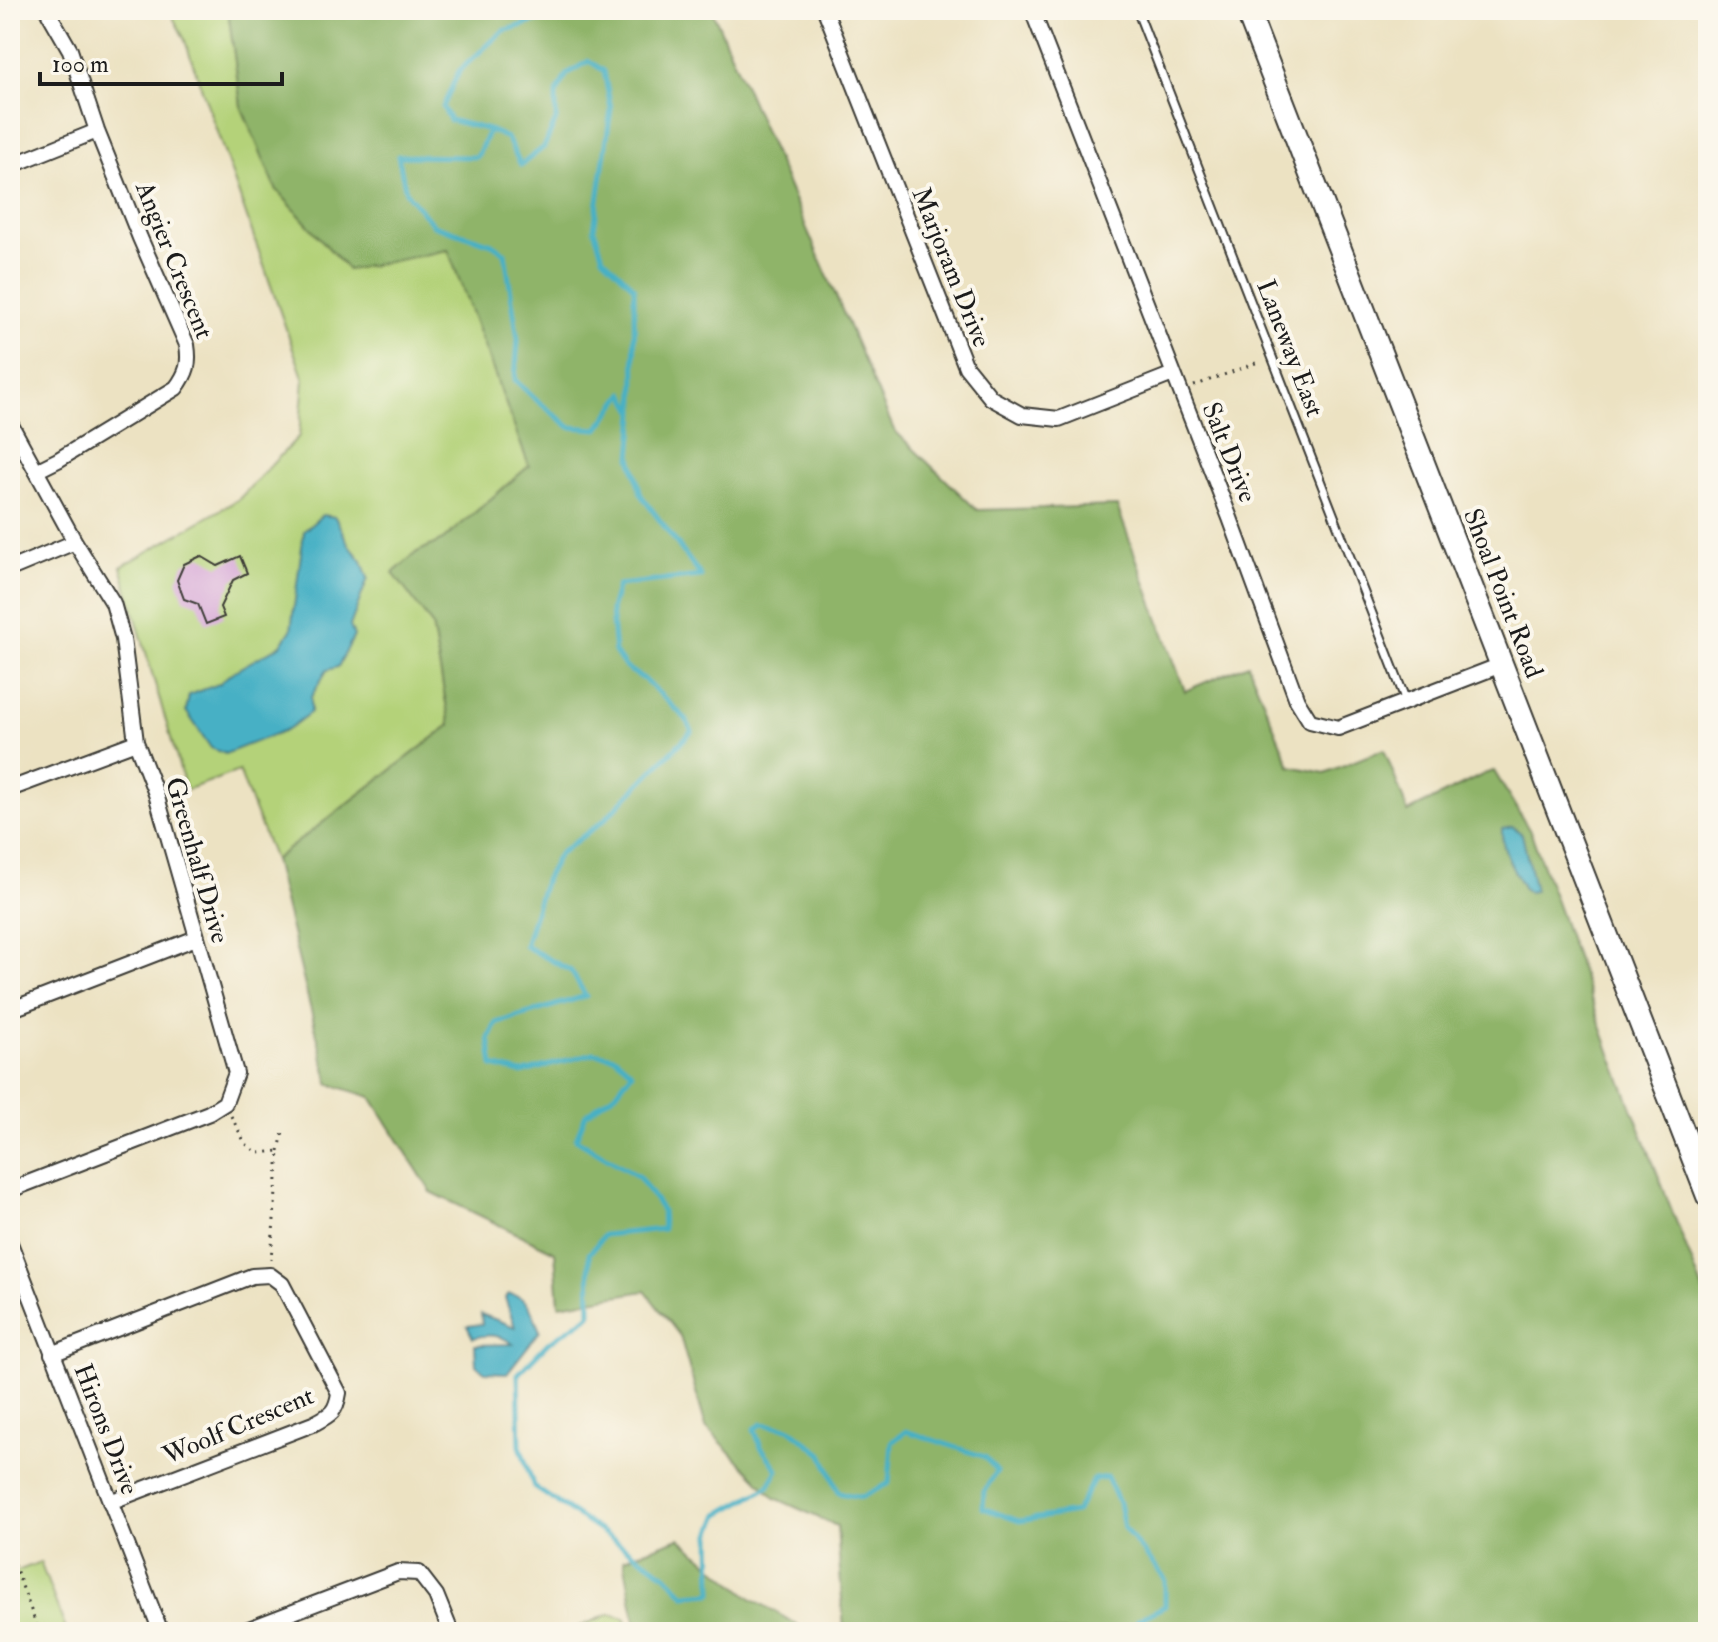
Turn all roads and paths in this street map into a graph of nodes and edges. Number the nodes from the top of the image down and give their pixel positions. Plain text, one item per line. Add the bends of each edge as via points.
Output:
1 (47, 10) edge
2 (825, 10) edge
3 (1032, 10) edge
4 (1137, 10) edge
5 (1247, 10) edge
6 (97, 131) junction
7 (10, 166) edge
8 (1272, 357) junction
9 (1173, 374) junction
10 (1190, 388) dead end
11 (10, 423) edge
12 (36, 471) junction
13 (75, 542) junction
14 (10, 569) edge
15 (1501, 665) junction
16 (1406, 701) junction
17 (136, 742) junction
18 (10, 789) edge
19 (196, 938) junction
20 (10, 1010) edge
21 (225, 1103) junction
22 (283, 1132) dead end
23 (279, 1151) junction
24 (10, 1190) edge
25 (1708, 1196) edge
26 (10, 1243) edge
27 (270, 1275) junction
28 (52, 1354) junction
29 (110, 1502) junction
30 (14, 1564) dead end
31 (39, 1632) edge
32 (161, 1632) edge
33 (241, 1632) edge
34 (451, 1632) edge

1 - 6 street, Angier Crescent via 70,50
2 - 9 street, Marjoram Drive via 966,367 991,398 1022,415 1059,419
3 - 9 street, Salt Drive
4 - 8 lane, Laneway East
5 - 15 street, Shoal Point Road
6 - 7 street
6 - 12 street, Angier Crescent via 190,360 176,388
8 - 10 path
8 - 16 lane, Laneway East
9 - 16 street, Salt Drive via 1297,700 1310,721 1338,728
11 - 12 street, Greenhalf Drive
12 - 13 street, Greenhalf Drive
13 - 14 street
13 - 17 street, Greenhalf Drive via 113,603
15 - 16 street, Salt Drive
15 - 25 street, Shoal Point Road
17 - 18 street
17 - 19 street, Greenhalf Drive
19 - 20 street
19 - 21 street, Greenhalf Drive via 236,1073
21 - 23 path via 245,1143 258,1153
21 - 24 street
22 - 23 path
23 - 27 path
26 - 28 street, Hirons Drive
27 - 28 street via 252,1276
27 - 29 street, Woolf Crescent via 282,1284 303,1322 339,1393 337,1407 313,1424
28 - 29 street, Hirons Drive
29 - 32 street, Hirons Drive
30 - 31 path
33 - 34 street via 398,1572 419,1573 436,1595

